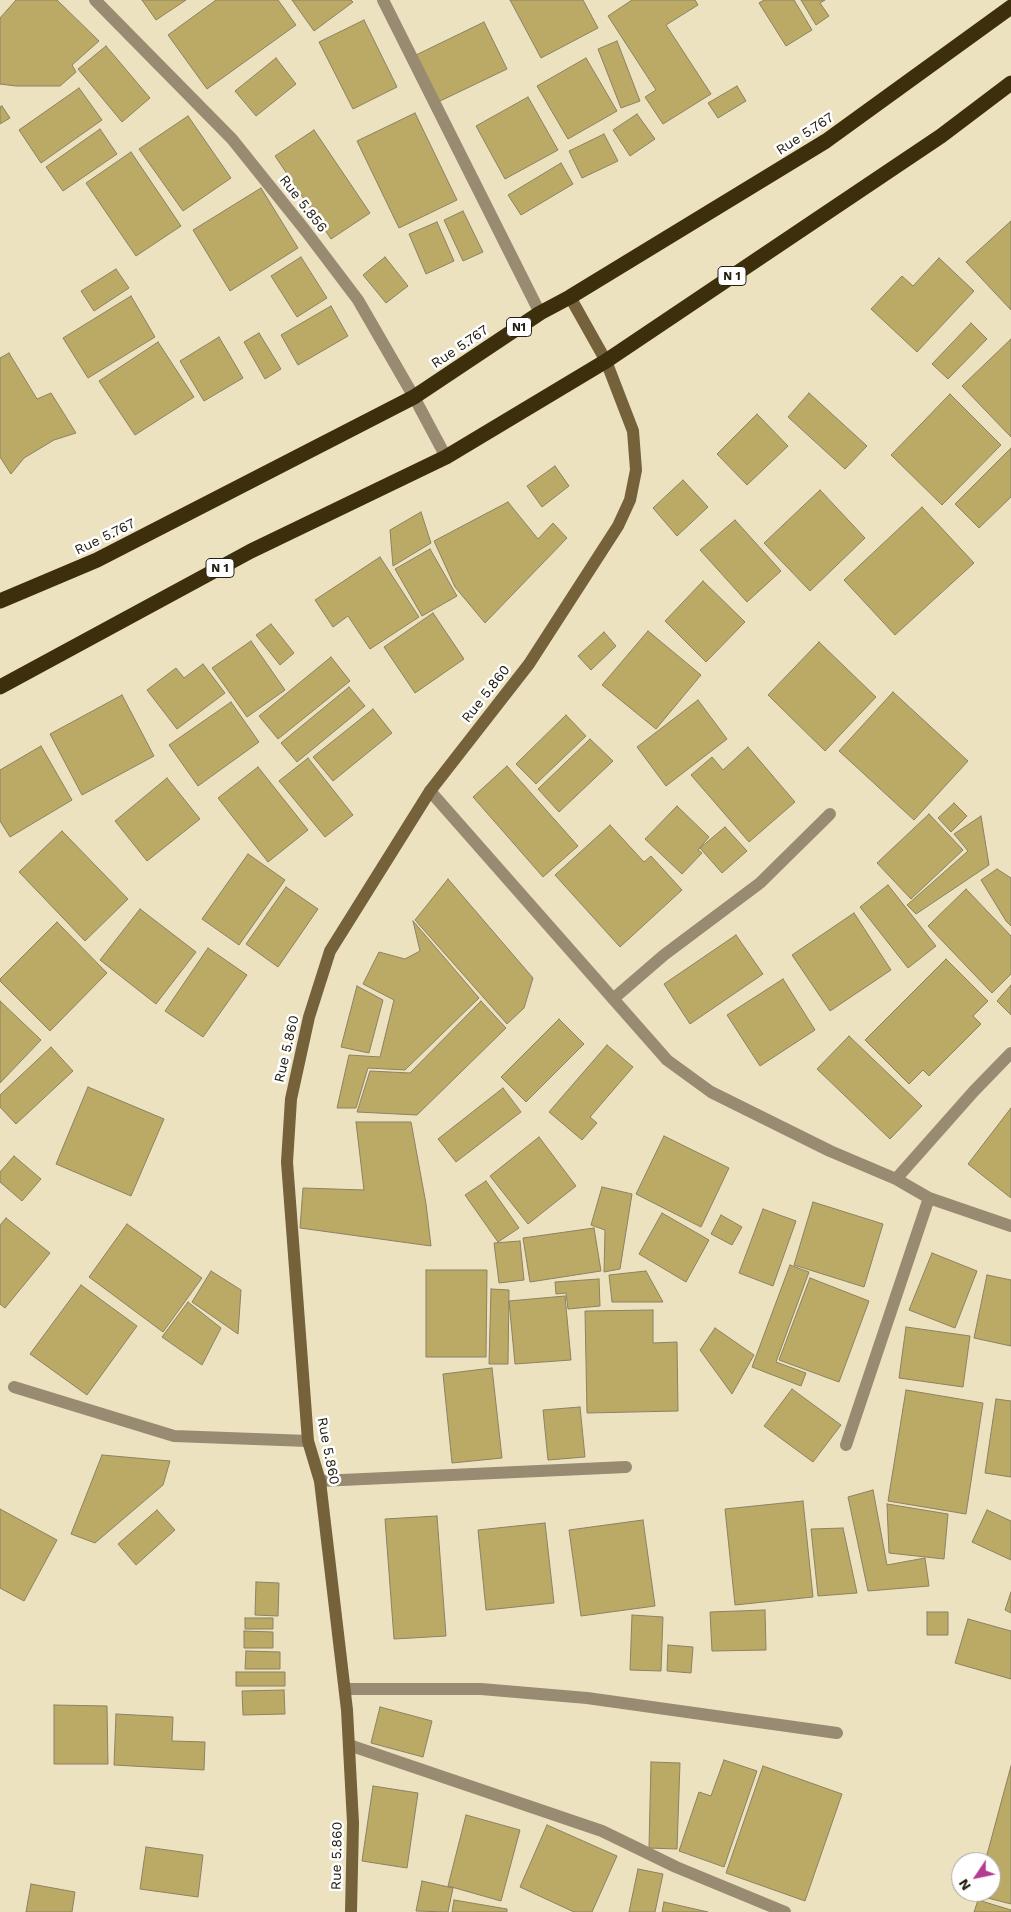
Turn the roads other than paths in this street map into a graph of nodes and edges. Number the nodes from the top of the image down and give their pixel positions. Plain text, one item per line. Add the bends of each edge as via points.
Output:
1 (96, 0) edge
2 (383, 0) edge
3 (1011, 7) edge
4 (1011, 83) edge
5 (570, 297) junction
6 (540, 313) junction
7 (606, 361) junction
8 (414, 397) junction
9 (446, 457) junction
10 (0, 601) edge
11 (0, 687) edge
12 (430, 791) junction
13 (830, 814) dead end
14 (613, 999) junction
15 (1011, 1053) edge
16 (896, 1179) junction
17 (929, 1198) junction
18 (1011, 1226) edge
19 (14, 1386) dead end
20 (308, 1441) junction
21 (846, 1445) dead end
22 (626, 1467) dead end
23 (320, 1481) junction
24 (345, 1689) junction
25 (837, 1733) dead end
26 (349, 1745) junction
27 (351, 1912) edge
28 (785, 1912) edge

1 - 8 street, Rue 5.856 via 232,139 305,230 358,300
2 - 6 street
3 - 5 highway, Rue 5.767 / N1 via 826,141
4 - 7 highway, N 1 via 941,136
5 - 6 highway, Rue 5.767 / N1
5 - 7 street, Rue 5.860
6 - 8 highway, Rue 5.767 / N1
7 - 9 highway, N 1
7 - 12 street, Rue 5.860 via 633,432 636,470 630,500 618,526 528,664
8 - 9 street, Rue 5.856
8 - 10 highway, Rue 5.767 / N1 via 97,560
9 - 11 highway, N 1 via 250,551
12 - 14 street
12 - 20 street, Rue 5.860 via 330,951 309,1017 291,1099 286,1162
13 - 14 street via 760,883 664,955
14 - 16 street via 667,1060 711,1092 830,1151
15 - 16 street
16 - 17 street
17 - 18 street
17 - 21 street
19 - 20 street via 174,1436
20 - 23 street, Rue 5.860
22 - 23 street
23 - 24 street, Rue 5.860
24 - 25 street via 482,1689 578,1697
24 - 26 street, Rue 5.860
26 - 27 street, Rue 5.860 via 354,1823
26 - 28 street via 602,1831 676,1867

